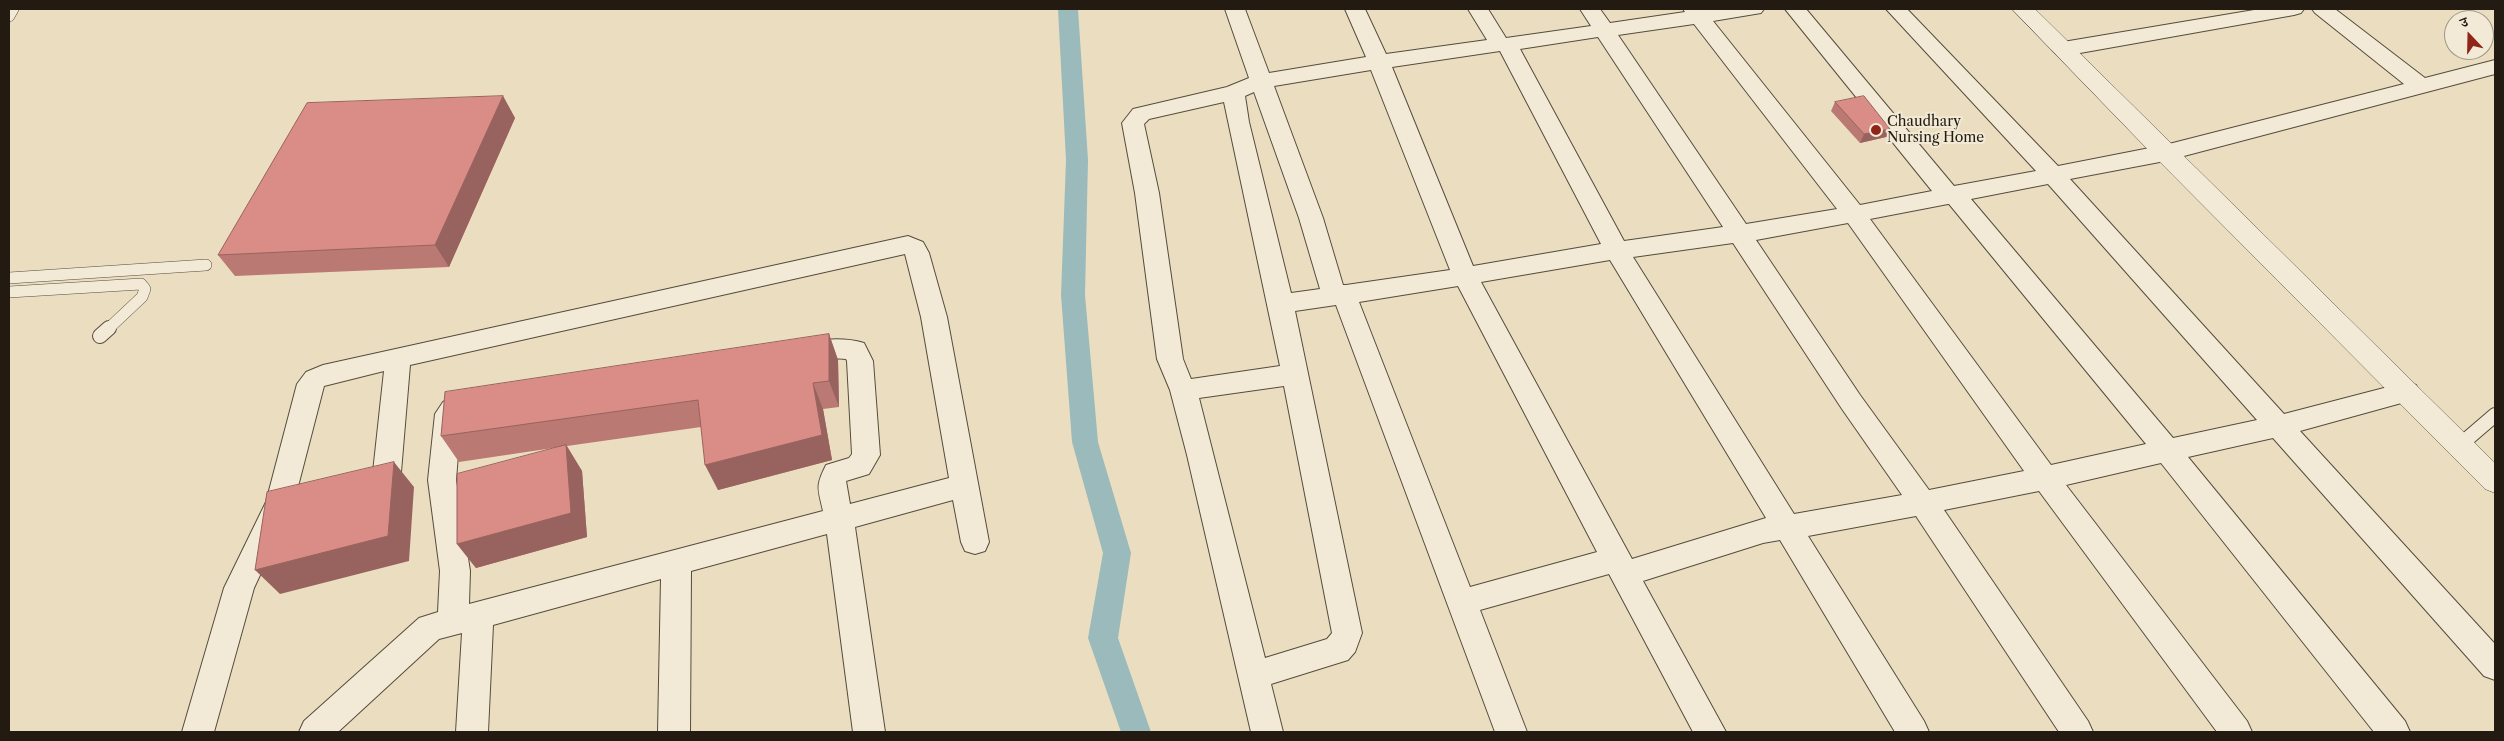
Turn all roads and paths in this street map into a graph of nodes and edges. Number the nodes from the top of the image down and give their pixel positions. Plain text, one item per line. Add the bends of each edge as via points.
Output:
1 (13, 9) edge
2 (1235, 9) edge
3 (1355, 9) edge
4 (1478, 9) edge
5 (1590, 9) edge
6 (1754, 9) edge
7 (1795, 9) edge
8 (1896, 9) edge
9 (2023, 9) edge
10 (2177, 9) edge
11 (2293, 9) edge
12 (2322, 9) edge
13 (1696, 13) edge
14 (9, 16) edge
15 (2197, 26) junction
16 (1605, 30) junction
17 (1504, 44) junction
18 (2063, 49) junction
19 (1379, 62) junction
20 (2495, 67) edge
21 (1263, 81) junction
22 (2420, 86) junction
23 (1233, 93) junction
24 (2165, 154) junction
25 (2053, 176) junction
26 (1952, 195) junction
27 (1854, 214) junction
28 (1739, 234) junction
29 (1617, 250) junction
30 (206, 266) dead end
31 (1466, 276) junction
32 (9, 278) edge
33 (9, 292) edge
34 (1339, 295) junction
35 (1281, 304) junction
36 (100, 336) dead end
37 (398, 358) junction
38 (771, 358) edge
39 (1295, 374) junction
40 (1183, 390) junction
41 (2407, 392) junction
42 (472, 403) edge
43 (2495, 415) edge
44 (2278, 426) junction
45 (2460, 445) junction
46 (2167, 451) junction
47 (387, 472) edge
48 (2045, 478) junction
49 (2495, 481) edge
50 (963, 486) junction
51 (1923, 503) junction
52 (840, 521) junction
53 (1788, 527) junction
54 (975, 542) dead end
55 (676, 564) junction
56 (1620, 566) junction
57 (1462, 602) junction
58 (466, 619) junction
59 (2495, 666) edge
60 (1253, 676) junction
61 (198, 732) edge
62 (315, 732) edge
63 (472, 732) edge
64 (674, 732) edge
65 (868, 732) edge
66 (1267, 732) edge
67 (1511, 732) edge
68 (1710, 732) edge
69 (1913, 732) edge
70 (2077, 732) edge
71 (2236, 732) edge
72 (2394, 732) edge

1 - 14 lane
2 - 21 street
3 - 19 street
4 - 17 street
5 - 16 street
6 - 13 street
7 - 26 street
8 - 25 street
9 - 18 street
10 - 15 street
11 - 15 street
12 - 22 street
13 - 16 street
13 - 27 street
15 - 18 street
16 - 17 street
16 - 28 street
17 - 19 street
17 - 29 street
18 - 24 street
19 - 21 street
19 - 31 street
20 - 22 street
21 - 23 street
21 - 34 street
22 - 24 street
23 - 35 street
23 - 40 street via 1147,111 1133,123 1147,193 1170,359
24 - 25 street
24 - 41 street
25 - 26 street
25 - 44 street
26 - 27 street
26 - 46 street
27 - 28 street
27 - 48 street
28 - 29 street
28 - 51 street
29 - 31 street
29 - 53 street
30 - 32 lane
31 - 34 street
31 - 56 street
33 - 36 lane via 141,284 145,289 142,297
34 - 35 street
34 - 57 street
35 - 39 street
37 - 47 street
37 - 50 street via 908,245 917,254 934,317
37 - 61 street via 323,376 310,384 280,502 238,588
38 - 52 street via 839,348 855,350 860,361 866,455 859,466 836,473 831,484
39 - 40 street
39 - 60 street via 1340,588 1346,633 1337,650
40 - 60 street via 1202,455
41 - 44 street
41 - 45 street
42 - 58 street via 450,410 442,480 454,571
43 - 45 lane
44 - 46 street
44 - 59 street
45 - 49 street
46 - 48 street
46 - 72 street
48 - 51 street
48 - 71 street
50 - 52 street
50 - 54 street
51 - 53 street
51 - 70 street
52 - 55 street
52 - 65 street
53 - 56 street via 1763,530
53 - 69 street
55 - 58 street
55 - 64 street
56 - 57 street
56 - 68 street
57 - 67 street
58 - 62 street via 430,628
58 - 63 street
60 - 66 street

